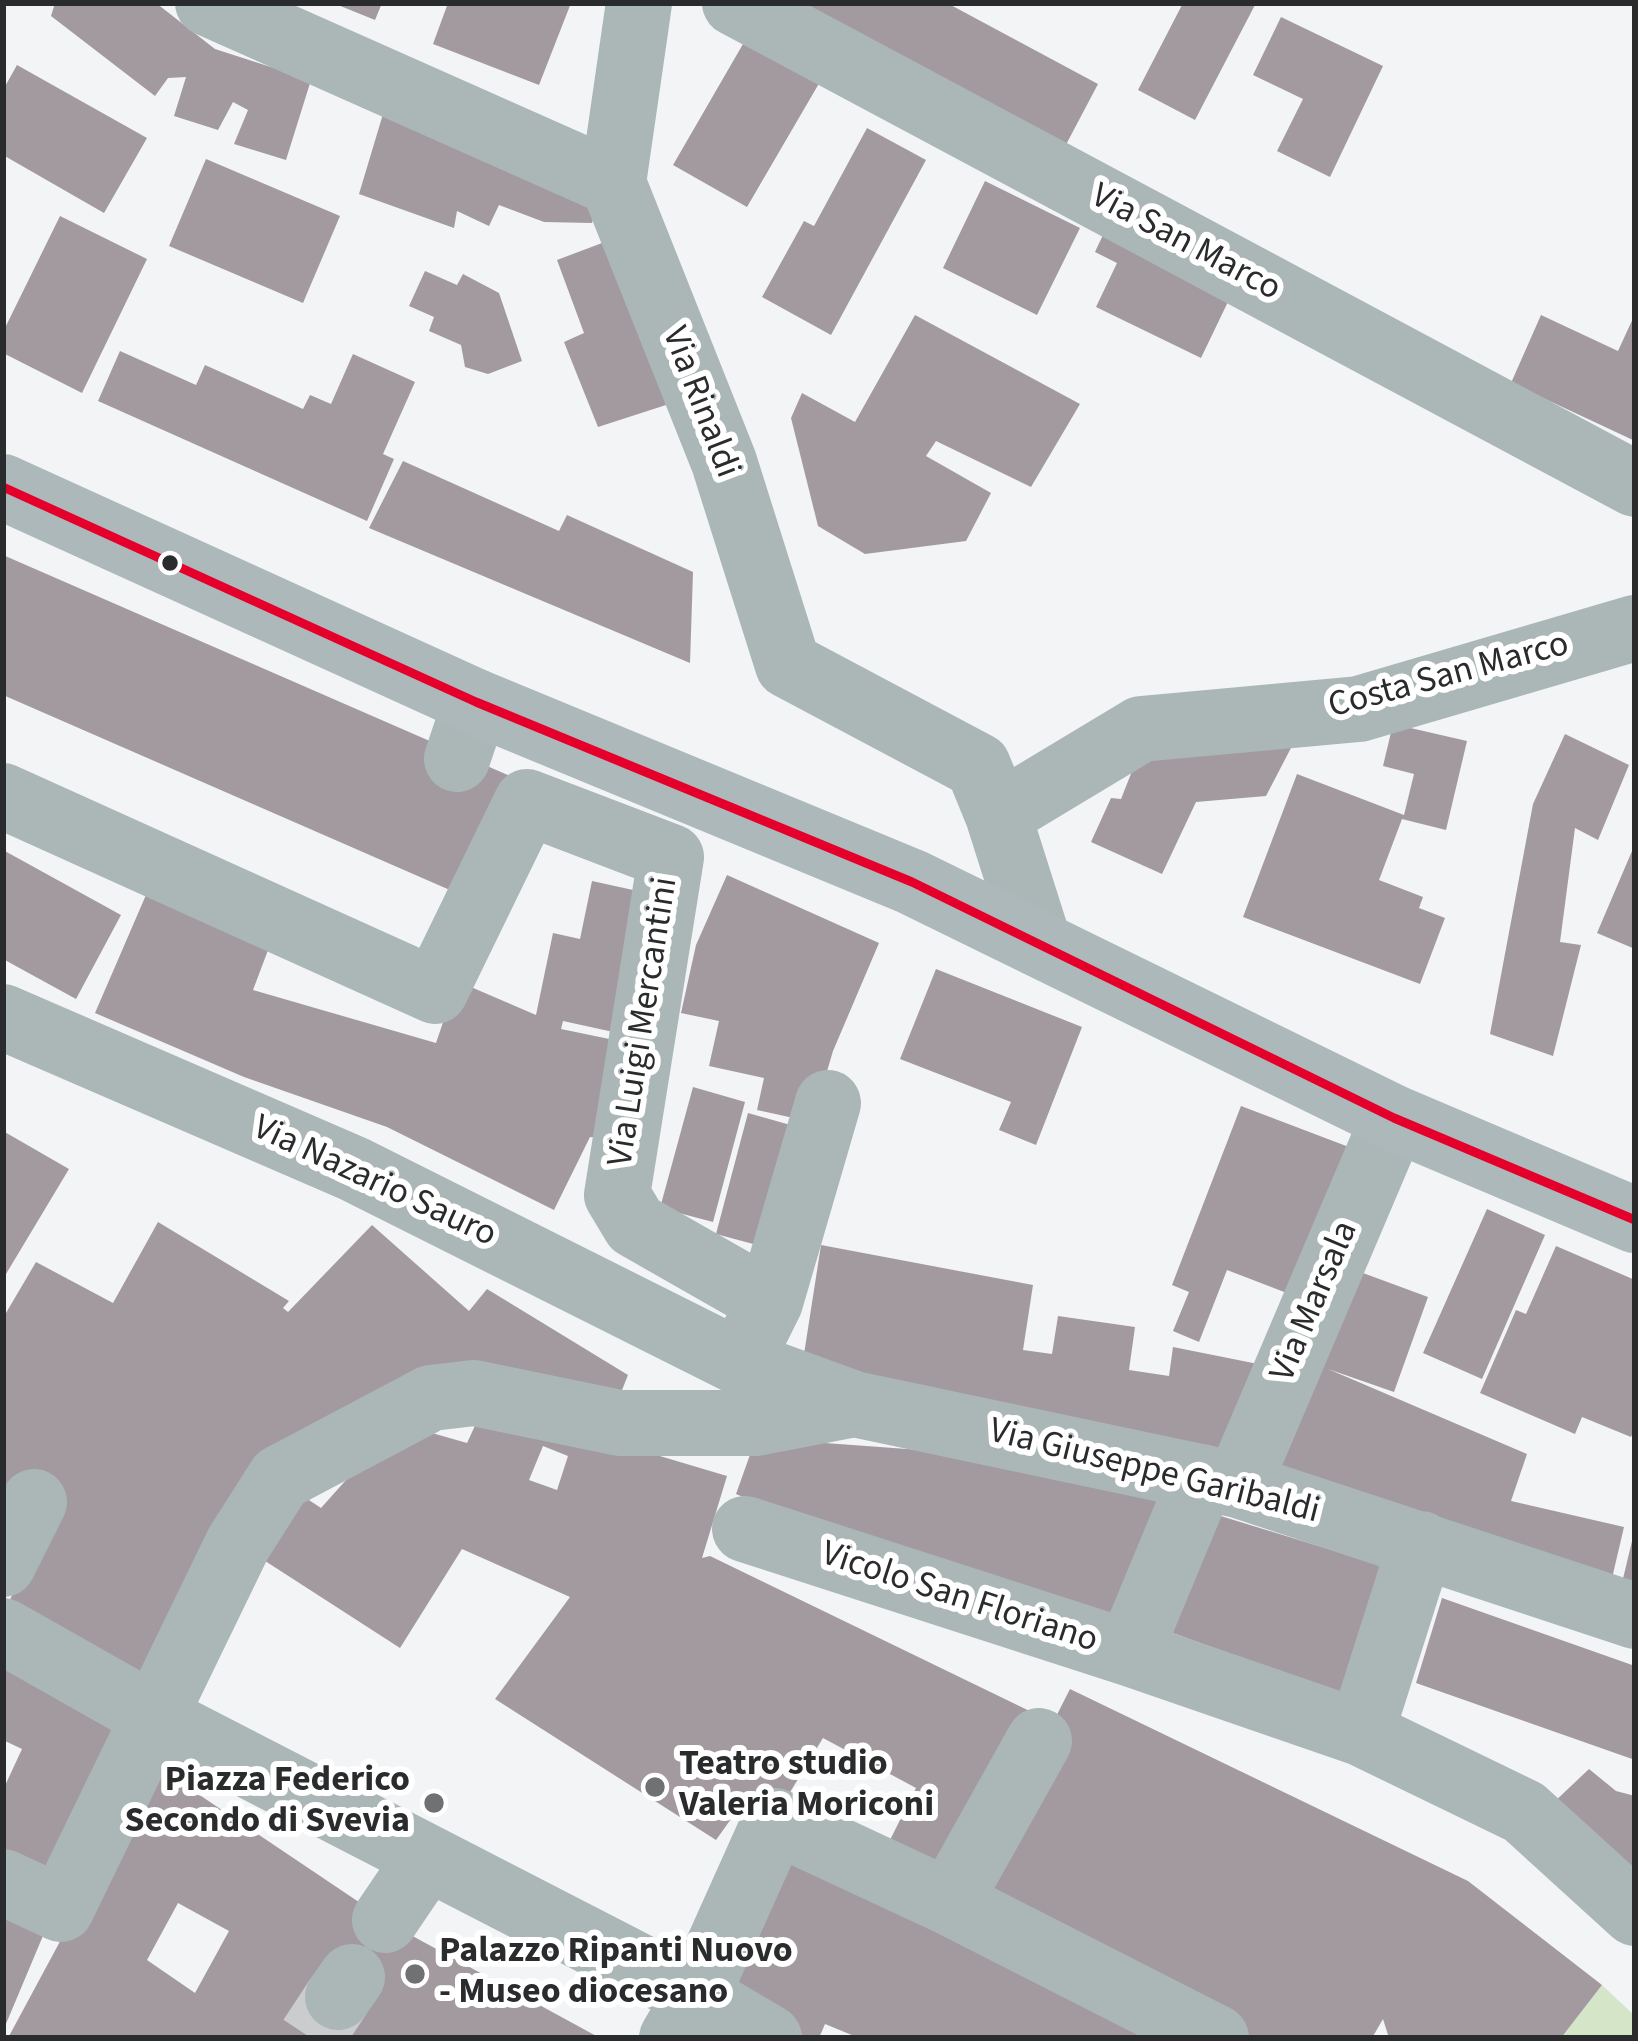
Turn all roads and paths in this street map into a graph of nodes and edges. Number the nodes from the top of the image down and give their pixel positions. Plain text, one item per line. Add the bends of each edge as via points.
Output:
1 (208, 3) edge
2 (639, 3) edge
3 (735, 3) edge
4 (613, 183) junction
5 (1635, 484) edge
6 (3, 487) edge
7 (1635, 628) edge
8 (3, 796) edge
9 (998, 815) junction
10 (1039, 944) junction
11 (3, 1017) edge
12 (828, 1103) dead end
13 (1394, 1118) junction
14 (1635, 1220) edge
15 (770, 1302) junction
16 (739, 1362) junction
17 (854, 1404) junction
18 (1231, 1470) junction
19 (34, 1502) dead end
20 (745, 1529) dead end
21 (1420, 1544) junction
22 (3, 1564) edge
23 (1635, 1616) edge
24 (3, 1631) edge
25 (1129, 1653) junction
26 (141, 1723) junction
27 (1361, 1733) junction
28 (1039, 1741) dead end
29 (427, 1858) junction
30 (3, 1882) edge
31 (950, 1901) junction
32 (1635, 1913) edge
33 (385, 1920) dead end
34 (692, 2012) edge
35 (769, 2038) edge
36 (1216, 2038) edge

1 - 4 street
2 - 4 street
3 - 5 street, Via San Marco
4 - 9 street, Via Rinaldi via 724,462 788,665 978,766
6 - 10 main road via 466,730 912,882
7 - 9 street, Costa San Marco via 1360,709 1141,729
8 - 15 street, Via Luigi Mercantini via 434,991 527,802 671,856 616,1195 635,1225
9 - 10 street, Via Rinaldi
10 - 13 main road
11 - 16 street, Via Nazario Sauro via 354,1169
12 - 15 street
13 - 14 main road
13 - 18 street, Via Marsala
15 - 16 street
16 - 17 street, Via Giuseppe Garibaldi
17 - 18 street, Via Giuseppe Garibaldi
17 - 26 street via 755,1423 620,1423 474,1394 431,1399 280,1478
18 - 21 street, Via Giuseppe Garibaldi
18 - 25 street, Vicolo San Floriano
19 - 22 street
20 - 25 street, Vicolo San Floriano
21 - 23 street, Via Giuseppe Garibaldi
21 - 27 street
24 - 26 street
25 - 27 street
26 - 29 street
26 - 30 street via 61,1909
27 - 32 street via 1524,1812
28 - 31 street
29 - 33 street
29 - 34 street
31 - 34 street via 776,1821
31 - 36 street
34 - 35 street

